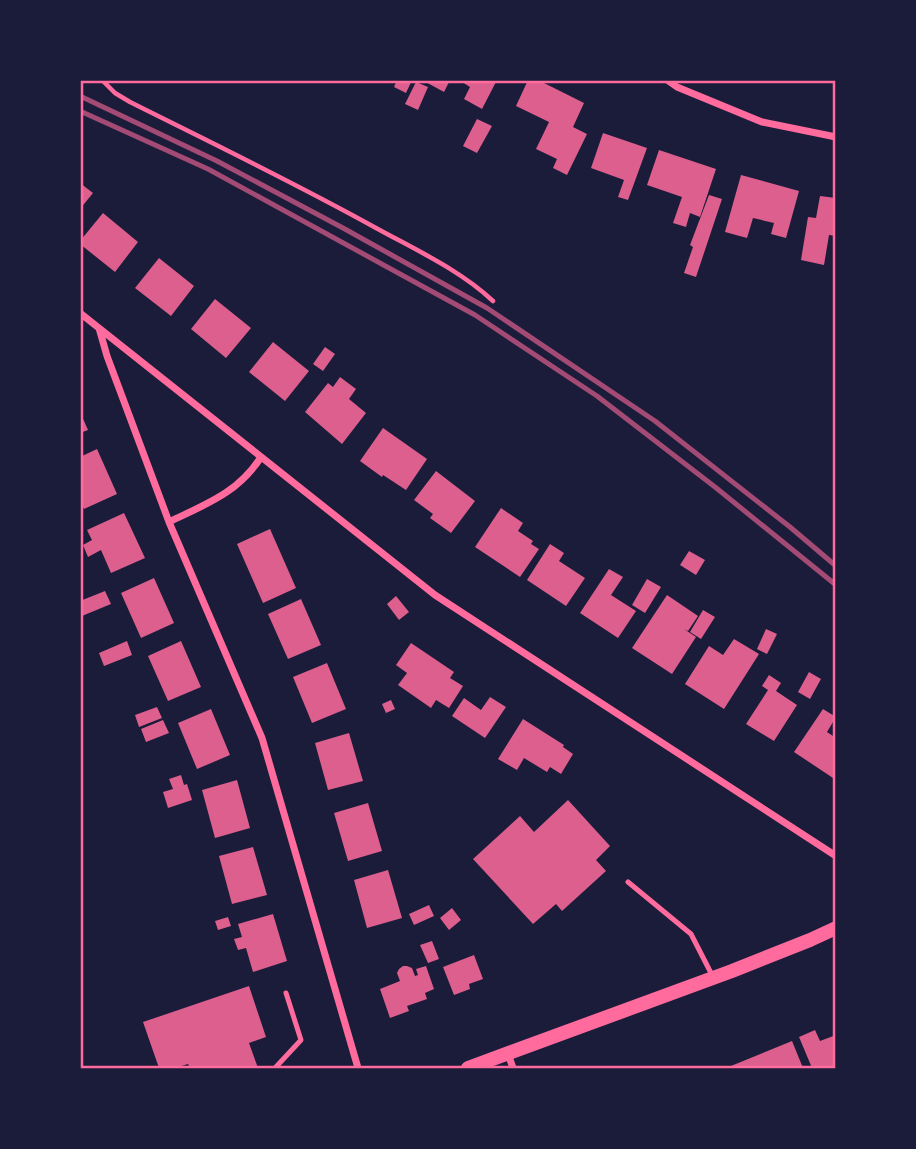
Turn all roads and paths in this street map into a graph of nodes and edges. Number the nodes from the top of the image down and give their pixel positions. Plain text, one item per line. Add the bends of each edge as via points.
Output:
1 (102, 80) edge
2 (667, 80) edge
3 (835, 137) edge
4 (493, 301) dead end
5 (80, 313) edge
6 (99, 328) junction
7 (261, 457) junction
8 (169, 522) junction
9 (835, 856) edge
10 (628, 882) dead end
11 (835, 928) edge
12 (713, 978) junction
13 (286, 993) dead end
14 (508, 1054) junction
15 (275, 1069) edge
16 (358, 1069) edge
17 (468, 1069) edge
18 (513, 1069) edge

1 - 4 path via 130,102 404,243
2 - 3 street via 762,122
5 - 6 street
6 - 7 street
6 - 8 street
7 - 8 street via 251,472 218,499
7 - 9 street via 435,595
8 - 16 street via 262,738
10 - 12 lane via 691,934
11 - 12 main road
12 - 14 main road
13 - 15 lane via 301,1040
14 - 17 main road
14 - 18 street

